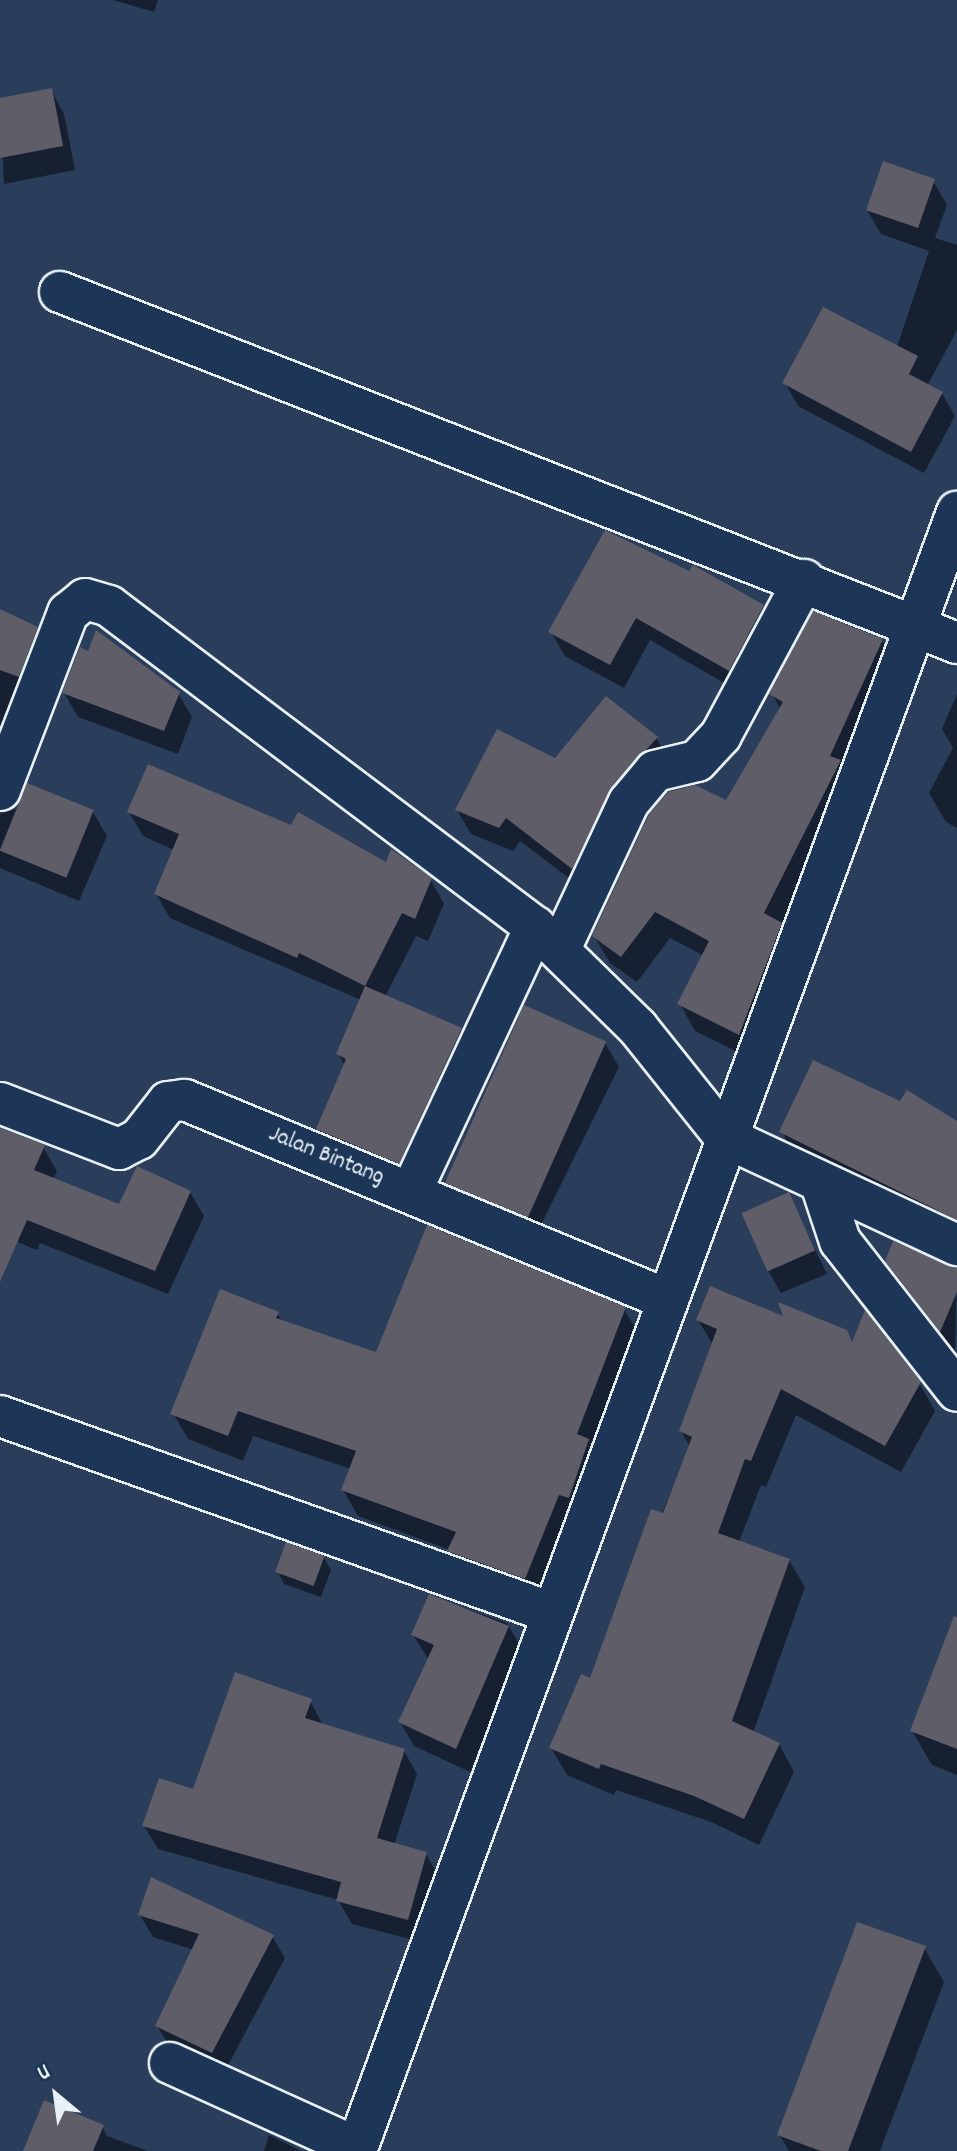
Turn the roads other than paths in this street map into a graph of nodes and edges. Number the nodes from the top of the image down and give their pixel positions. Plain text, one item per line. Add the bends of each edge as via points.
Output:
1 (60, 292) dead end
2 (957, 512) edge
3 (804, 580) junction
4 (916, 625) junction
5 (957, 643) edge
6 (0, 790) edge
7 (548, 938) junction
8 (0, 1103) edge
9 (725, 1137) junction
10 (821, 1184) junction
11 (411, 1192) junction
12 (957, 1245) edge
13 (666, 1299) junction
14 (957, 1391) edge
15 (0, 1416) edge
16 (552, 1613) junction
17 (170, 2063) dead end
18 (356, 2149) edge

1 - 3 street
2 - 4 street
3 - 4 street
3 - 7 street via 721,735 697,761 655,771 629,802
4 - 5 street
4 - 9 street
6 - 7 street via 68,613 85,599 97,600
7 - 9 street via 671,1066
7 - 11 street
8 - 11 street, Jalan Bintang via 119,1149 139,1139 168,1102 185,1100
9 - 10 street
9 - 13 street
10 - 12 street
10 - 14 street via 840,1241
11 - 13 street, Jalan Bintang
13 - 16 street
15 - 16 street
16 - 18 street
17 - 18 street

